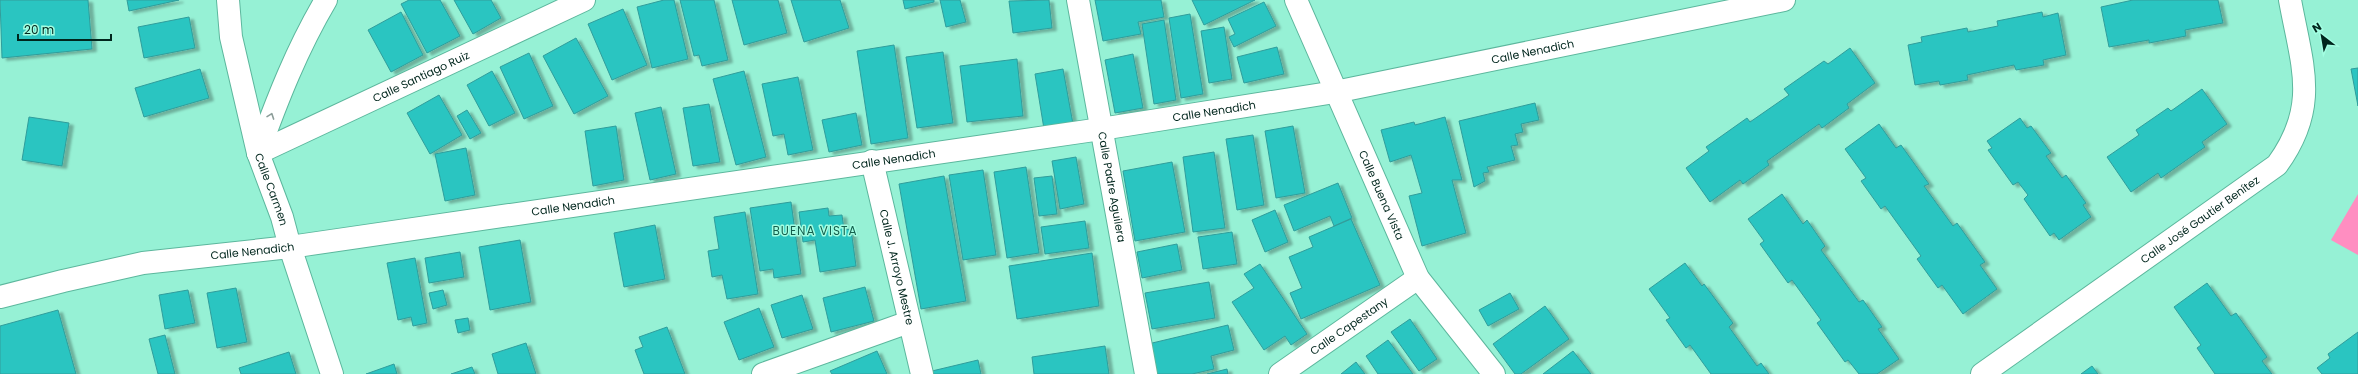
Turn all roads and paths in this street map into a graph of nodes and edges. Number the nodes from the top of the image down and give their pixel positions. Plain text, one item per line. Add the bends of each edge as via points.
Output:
1 (326, 0) edge
2 (584, 0) edge
3 (1078, 0) edge
4 (1296, 0) edge
5 (1784, 0) edge
6 (2290, 0) edge
7 (232, 3) edge
8 (1335, 92) junction
9 (1101, 129) junction
10 (258, 153) junction
11 (872, 161) junction
12 (290, 247) junction
13 (1418, 278) junction
14 (0, 297) edge
15 (909, 322) junction
16 (332, 374) edge
17 (763, 374) edge
18 (922, 374) edge
19 (1146, 374) edge
20 (1280, 374) edge
21 (1494, 374) edge
22 (1982, 374) edge

10 -> 1 street via 282,87 309,28
2 - 10 street, Calle Santiago Ruiz
3 - 9 street, Calle Padre Aguilera
4 - 8 street, Calle Buena Vista
5 - 8 street, Calle Nenadich
6 - 22 street, Calle José Gautier Benítez via 2303,70 2305,97 2301,124 2291,146 2277,165
7 - 10 street, Calle Carmen via 231,37
8 - 9 street, Calle Nenadich
8 - 13 street, Calle Buena Vista
9 - 11 street, Calle Nenadich
9 - 19 street, Calle Padre Aguilera
10 - 12 street, Calle Carmen via 282,217
11 - 12 street, Calle Nenadich
11 - 15 street, Calle J. Arroyo Mestre
12 - 14 street, Calle Nenadich via 142,263
12 - 16 street, Calle Carmen
13 - 20 street, Calle Capestany
13 - 21 street, Calle Buena Vista
15 - 17 street
15 - 18 street, Calle J. Arroyo Mestre

